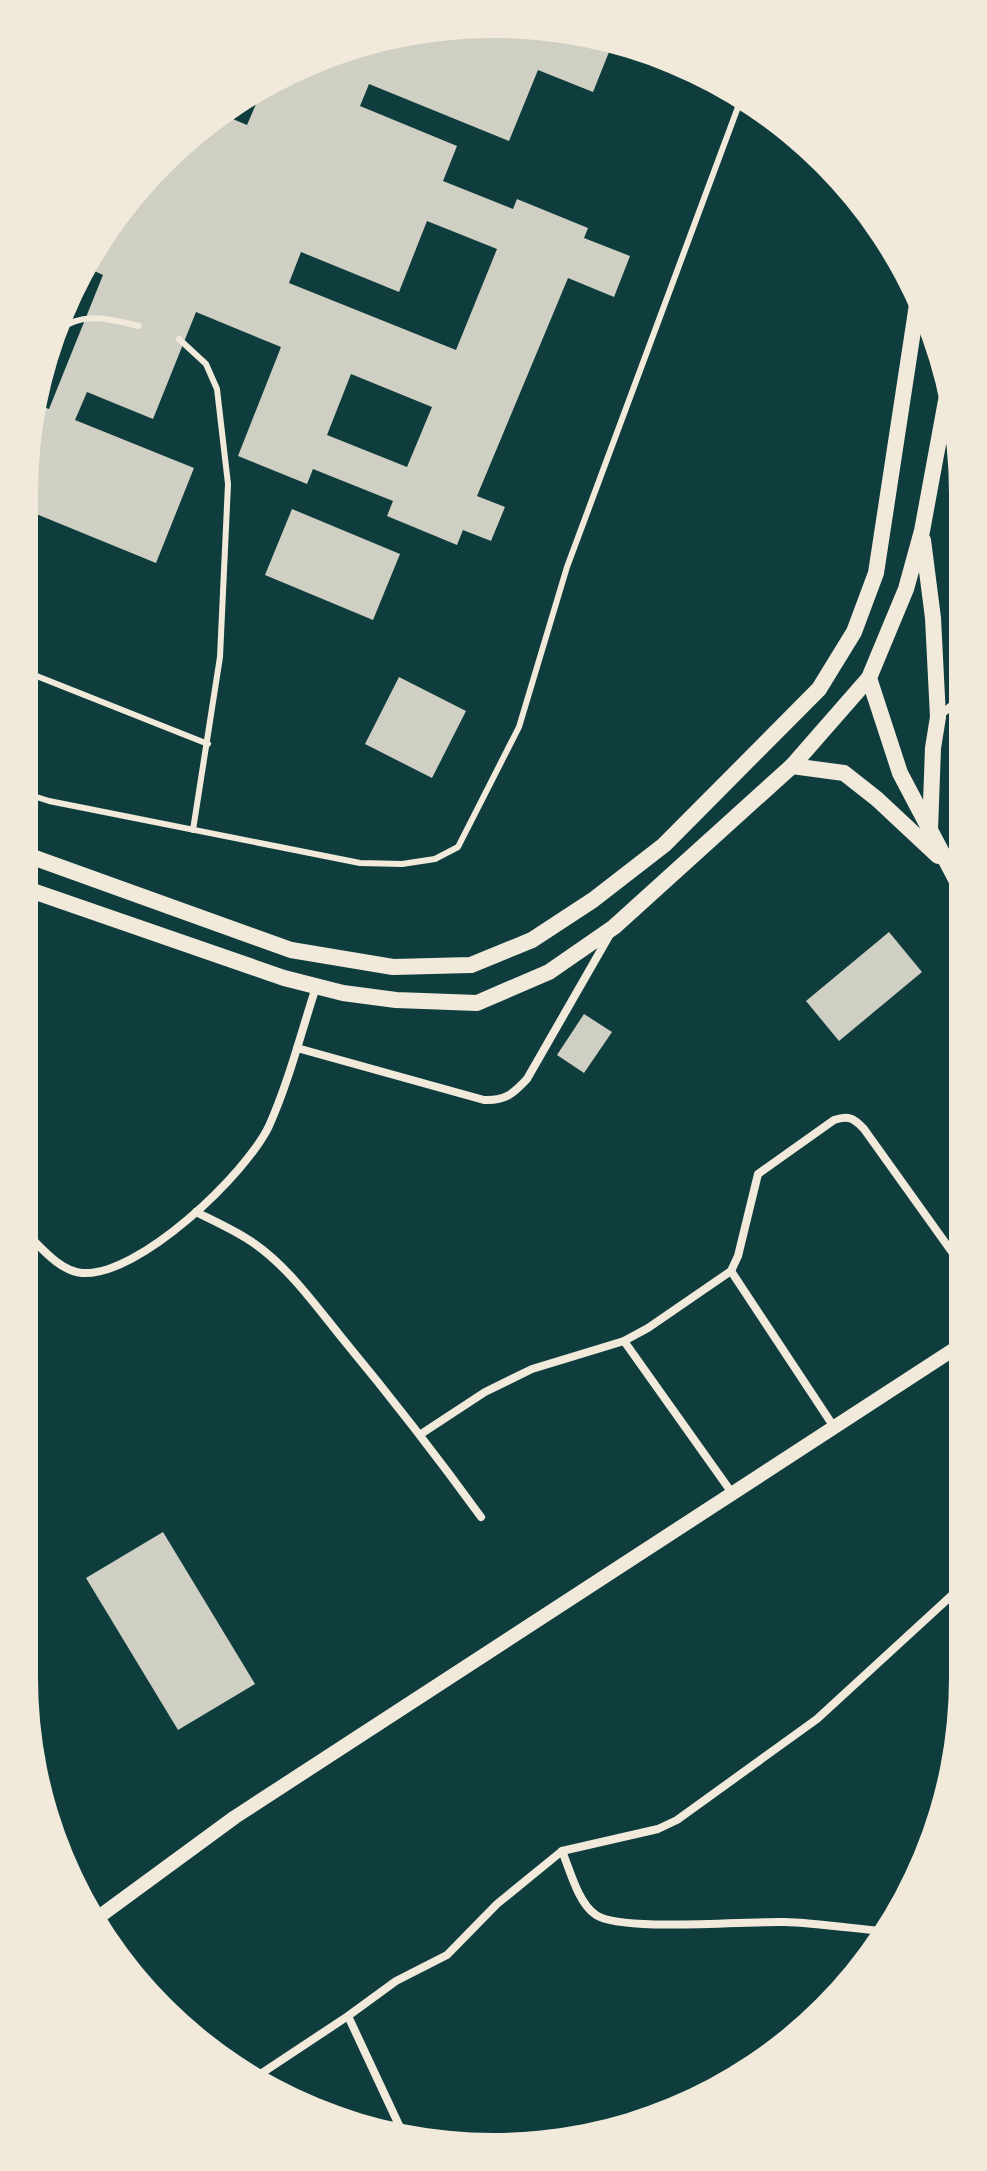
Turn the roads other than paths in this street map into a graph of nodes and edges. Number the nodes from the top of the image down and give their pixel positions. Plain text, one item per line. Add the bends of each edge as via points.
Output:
1 (737, 109) edge
2 (915, 321) edge
3 (72, 322) edge
4 (139, 326) dead end
5 (179, 339) dead end
6 (943, 420) edge
7 (922, 531) junction
8 (38, 677) edge
9 (869, 678) junction
10 (949, 708) edge
11 (938, 717) junction
12 (208, 744) junction
13 (792, 766) junction
14 (38, 797) edge
15 (193, 830) junction
16 (930, 830) junction
17 (38, 859) edge
18 (949, 866) edge
19 (949, 867) edge
20 (38, 893) edge
21 (614, 927) junction
22 (316, 986) junction
23 (297, 1048) junction
24 (196, 1212) junction
25 (38, 1244) edge
26 (949, 1248) edge
27 (731, 1271) junction
28 (624, 1341) junction
29 (949, 1352) edge
30 (834, 1427) junction
31 (421, 1434) junction
32 (732, 1493) junction
33 (481, 1517) dead end
34 (949, 1598) edge
35 (562, 1851) junction
36 (104, 1913) edge
37 (873, 1930) edge
38 (348, 2016) junction
39 (265, 2071) edge
40 (398, 2122) edge

1 - 15 lane via 567,567 519,727 458,847 435,859 360,863
2 - 17 main road via 876,573 854,632 833,669 664,845 532,940 471,965 393,967 344,961 291,950
3 - 4 lane via 100,317
5 - 12 lane via 206,364 217,389 228,484 220,657
6 - 7 main road
7 - 9 main road via 906,589
7 - 11 main road
8 - 12 lane
9 - 13 main road
9 - 16 main road via 900,773
10 - 11 street
11 - 16 main road
12 - 15 lane
13 - 19 main road via 844,773
13 - 21 main road
14 - 15 lane
16 - 18 main road
20 - 22 main road
21 - 22 main road via 549,972 477,1003 396,1000
21 - 23 street via 527,1079 500,1101
22 - 23 street
23 - 24 street via 268,1128 250,1157
24 - 25 street via 163,1240 91,1272 69,1269
24 - 31 street via 275,1260
26 - 27 street via 864,1129 844,1117 758,1174
27 - 28 street
27 - 30 street
28 - 31 street via 532,1369
28 - 32 street
29 - 30 street
30 - 32 street
31 - 33 street
32 - 36 street via 235,1817
34 - 35 street via 817,1719 677,1820
35 - 37 street via 584,1903 603,1919 661,1924 788,1922
35 - 38 street via 497,1904 447,1955 396,1981
38 - 39 street
38 - 40 street

